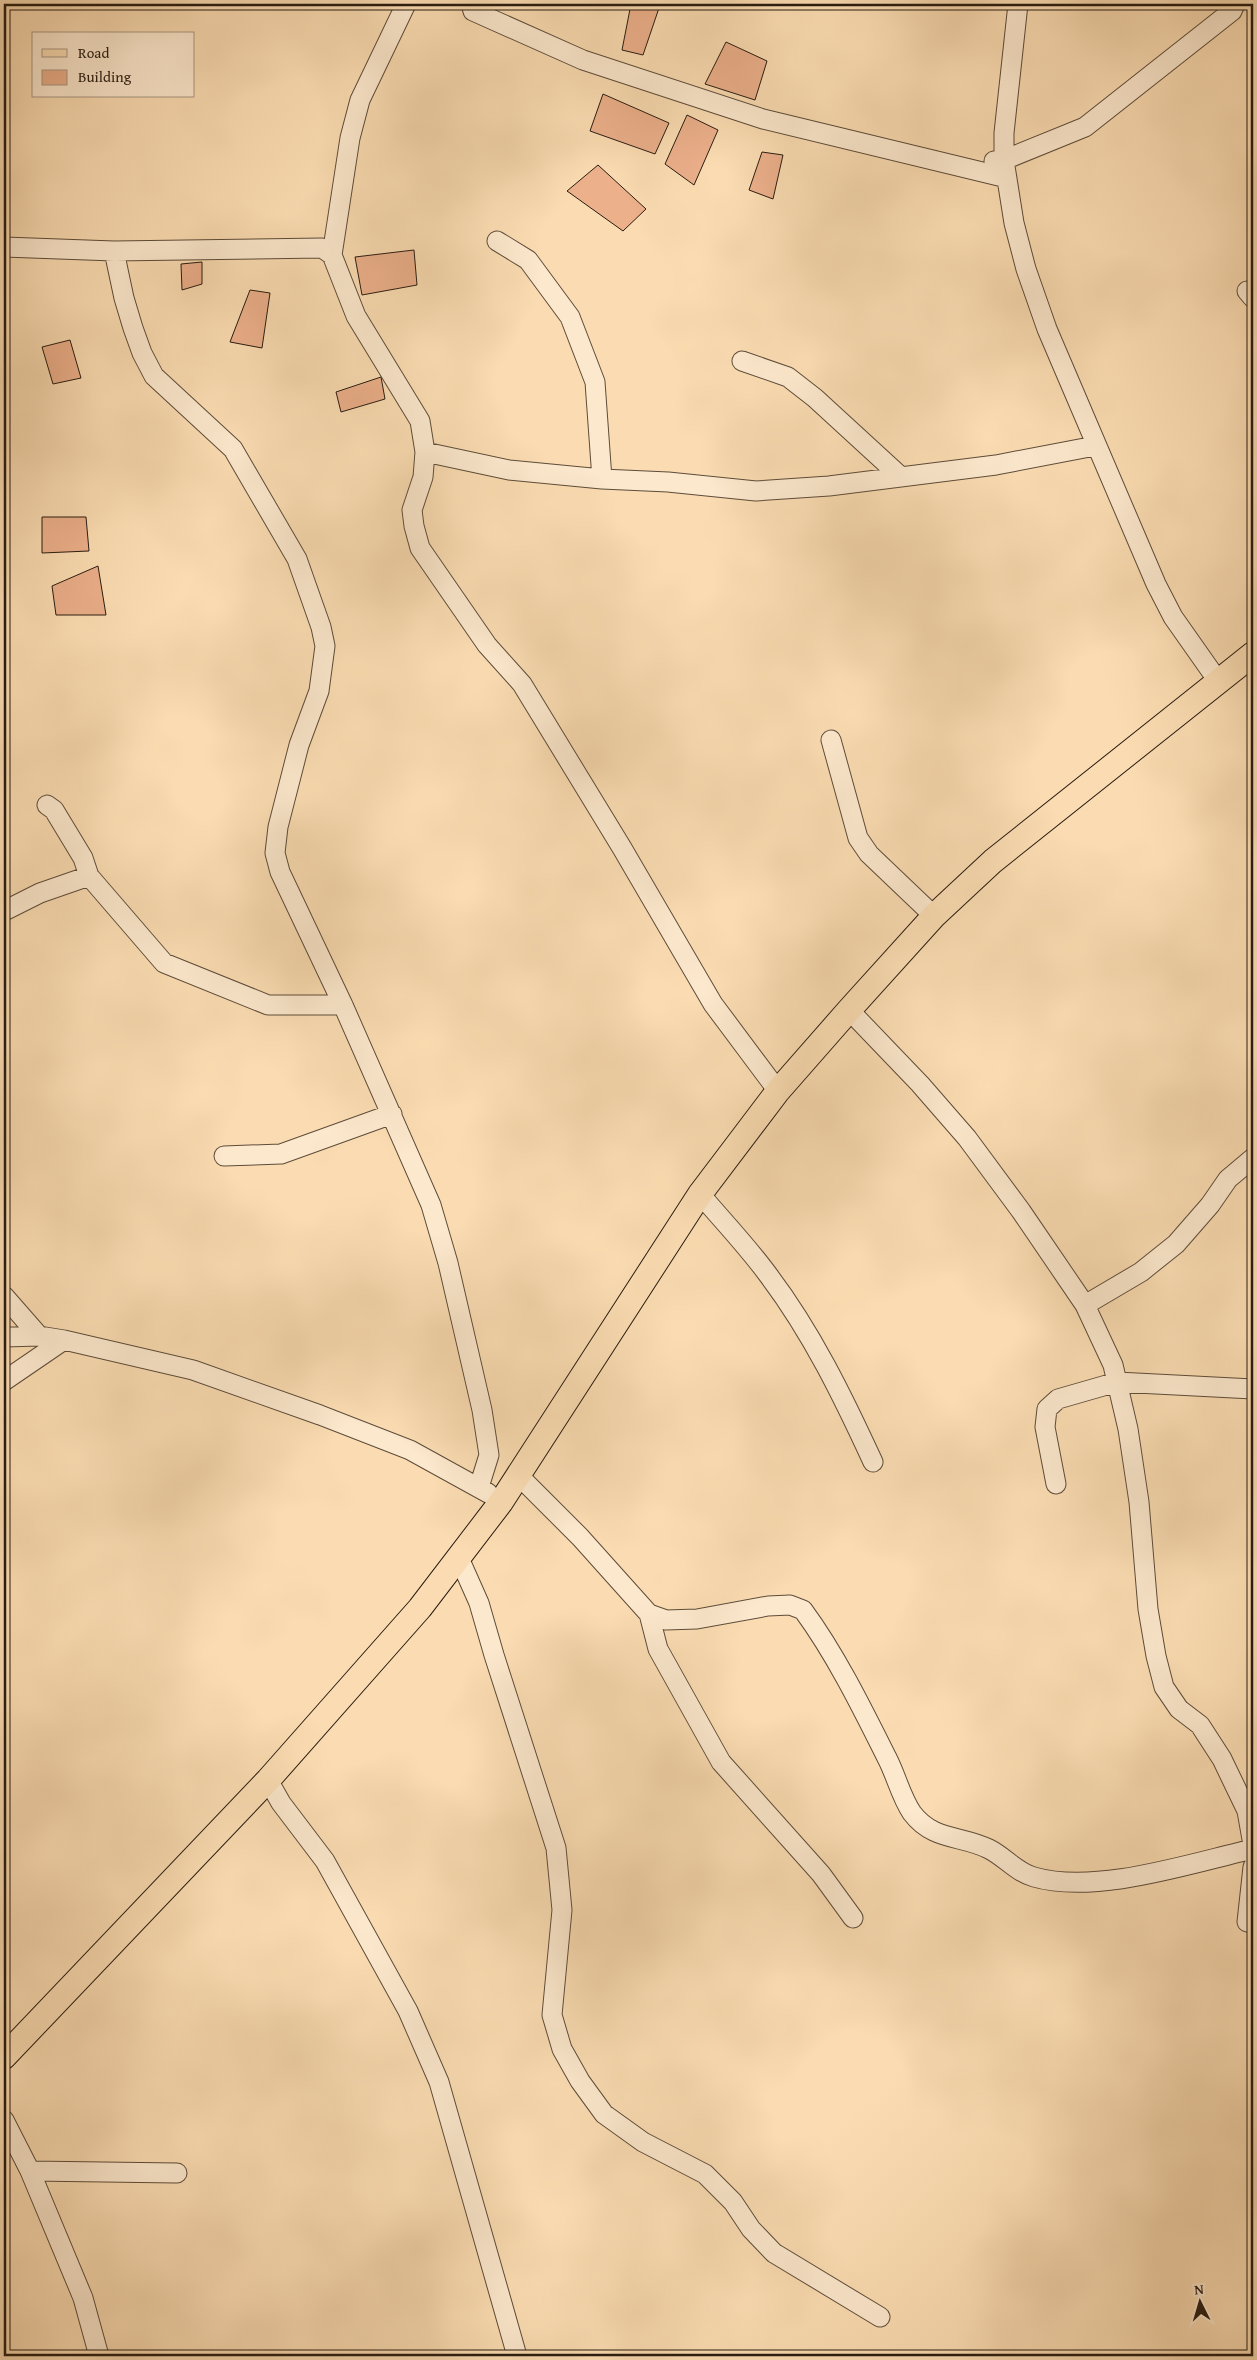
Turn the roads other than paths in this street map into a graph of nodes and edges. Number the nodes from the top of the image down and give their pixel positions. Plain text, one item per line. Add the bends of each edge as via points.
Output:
1 (406, 4) edge
2 (471, 4) edge
3 (1018, 4) edge
4 (1235, 4) edge
5 (1006, 169) junction
6 (496, 240) dead end
7 (4, 247) edge
8 (114, 251) junction
9 (332, 256) junction
10 (742, 361) dead end
11 (1095, 446) junction
12 (426, 452) junction
13 (900, 476) junction
14 (602, 479) junction
15 (1253, 654) edge
16 (1218, 681) junction
17 (831, 740) dead end
18 (47, 805) dead end
19 (89, 876) junction
20 (4, 910) edge
21 (934, 916) junction
22 (343, 1005) junction
23 (849, 1010) junction
24 (778, 1091) junction
25 (392, 1114) junction
26 (224, 1156) dead end
27 (1253, 1158) edge
28 (700, 1194) junction
29 (4, 1296) edge
30 (1085, 1305) junction
31 (39, 1336) junction
32 (4, 1337) edge
33 (64, 1340) junction
34 (4, 1381) edge
35 (1117, 1382) junction
36 (1253, 1389) edge
37 (873, 1462) dead end
38 (518, 1476) junction
39 (1056, 1484) dead end
40 (479, 1487) junction
41 (501, 1502) junction
42 (459, 1558) junction
43 (649, 1614) junction
44 (268, 1780) junction
45 (1253, 1845) edge
46 (1253, 1850) edge
47 (1253, 1867) edge
48 (853, 1918) dead end
49 (1247, 1922) dead end
50 (4, 2057) edge
51 (4, 2120) edge
52 (30, 2171) junction
53 (178, 2173) dead end
54 (880, 2317) dead end
55 (99, 2356) edge
56 (517, 2356) edge

1 - 9 street via 360,100 350,138
2 - 5 street via 473,11 583,60 763,120 950,164
3 - 5 street via 1004,133
4 - 5 street via 1232,11 1086,127
5 - 11 street via 1014,223 1026,269
6 - 14 street via 528,260 570,316 595,382
7 - 8 street
8 - 9 street via 322,248
8 - 22 street via 133,328 154,376 233,449 297,559 321,627 325,646 324,668 299,745 275,853 280,872
9 - 12 street via 356,316 420,421
10 - 13 street via 788,377
11 - 13 street via 996,465
11 - 16 street via 1173,617
12 - 14 street via 500,468
12 - 24 street via 423,477 412,510 420,548 487,645 522,684 713,1004
13 - 14 street via 829,486 756,491
15 - 16 main road
16 - 21 main road via 993,861
17 - 21 street via 858,838 869,854
18 - 19 street via 54,810 83,858
19 - 20 street via 40,892
19 - 22 street via 164,963 268,1005
21 - 23 main road
22 - 25 street
23 - 24 main road
23 - 30 street via 967,1138
24 - 28 main road
25 - 26 street via 281,1154
25 - 40 street via 432,1205 448,1263 482,1410 489,1455
27 - 30 street via 1228,1179 1176,1244 1141,1272
28 - 37 street via 769,1275 802,1324 842,1395
28 - 38 main road
29 - 31 street
30 - 35 street
31 - 32 street
31 - 33 street
33 - 34 street
33 - 40 street via 193,1370 293,1405 410,1450
35 - 36 street
35 - 39 street via 1058,1399 1047,1409 1045,1427
35 - 45 street via 1128,1429 1138,1502 1148,1609 1164,1687 1179,1709 1200,1725 1222,1758 1247,1812
38 - 41 main road
38 - 43 street
40 - 41 street
41 - 42 main road
42 - 44 main road via 420,1608
42 - 54 street via 479,1603 556,1848 562,1910 552,2015 562,2049 604,2114 644,2142 704,2174 733,2202 751,2229 774,2253
43 - 46 street via 666,1620 697,1619 768,1606 790,1605 803,1610 887,1758 911,1811 937,1834 990,1849 1016,1870 1033,1877 1062,1881 1125,1878
43 - 48 street via 658,1649 721,1762 821,1874
44 - 50 main road
44 - 56 street via 281,1803 326,1861 408,2011 439,2082
47 - 49 street
51 - 52 street
52 - 53 street
52 - 55 street via 83,2298

